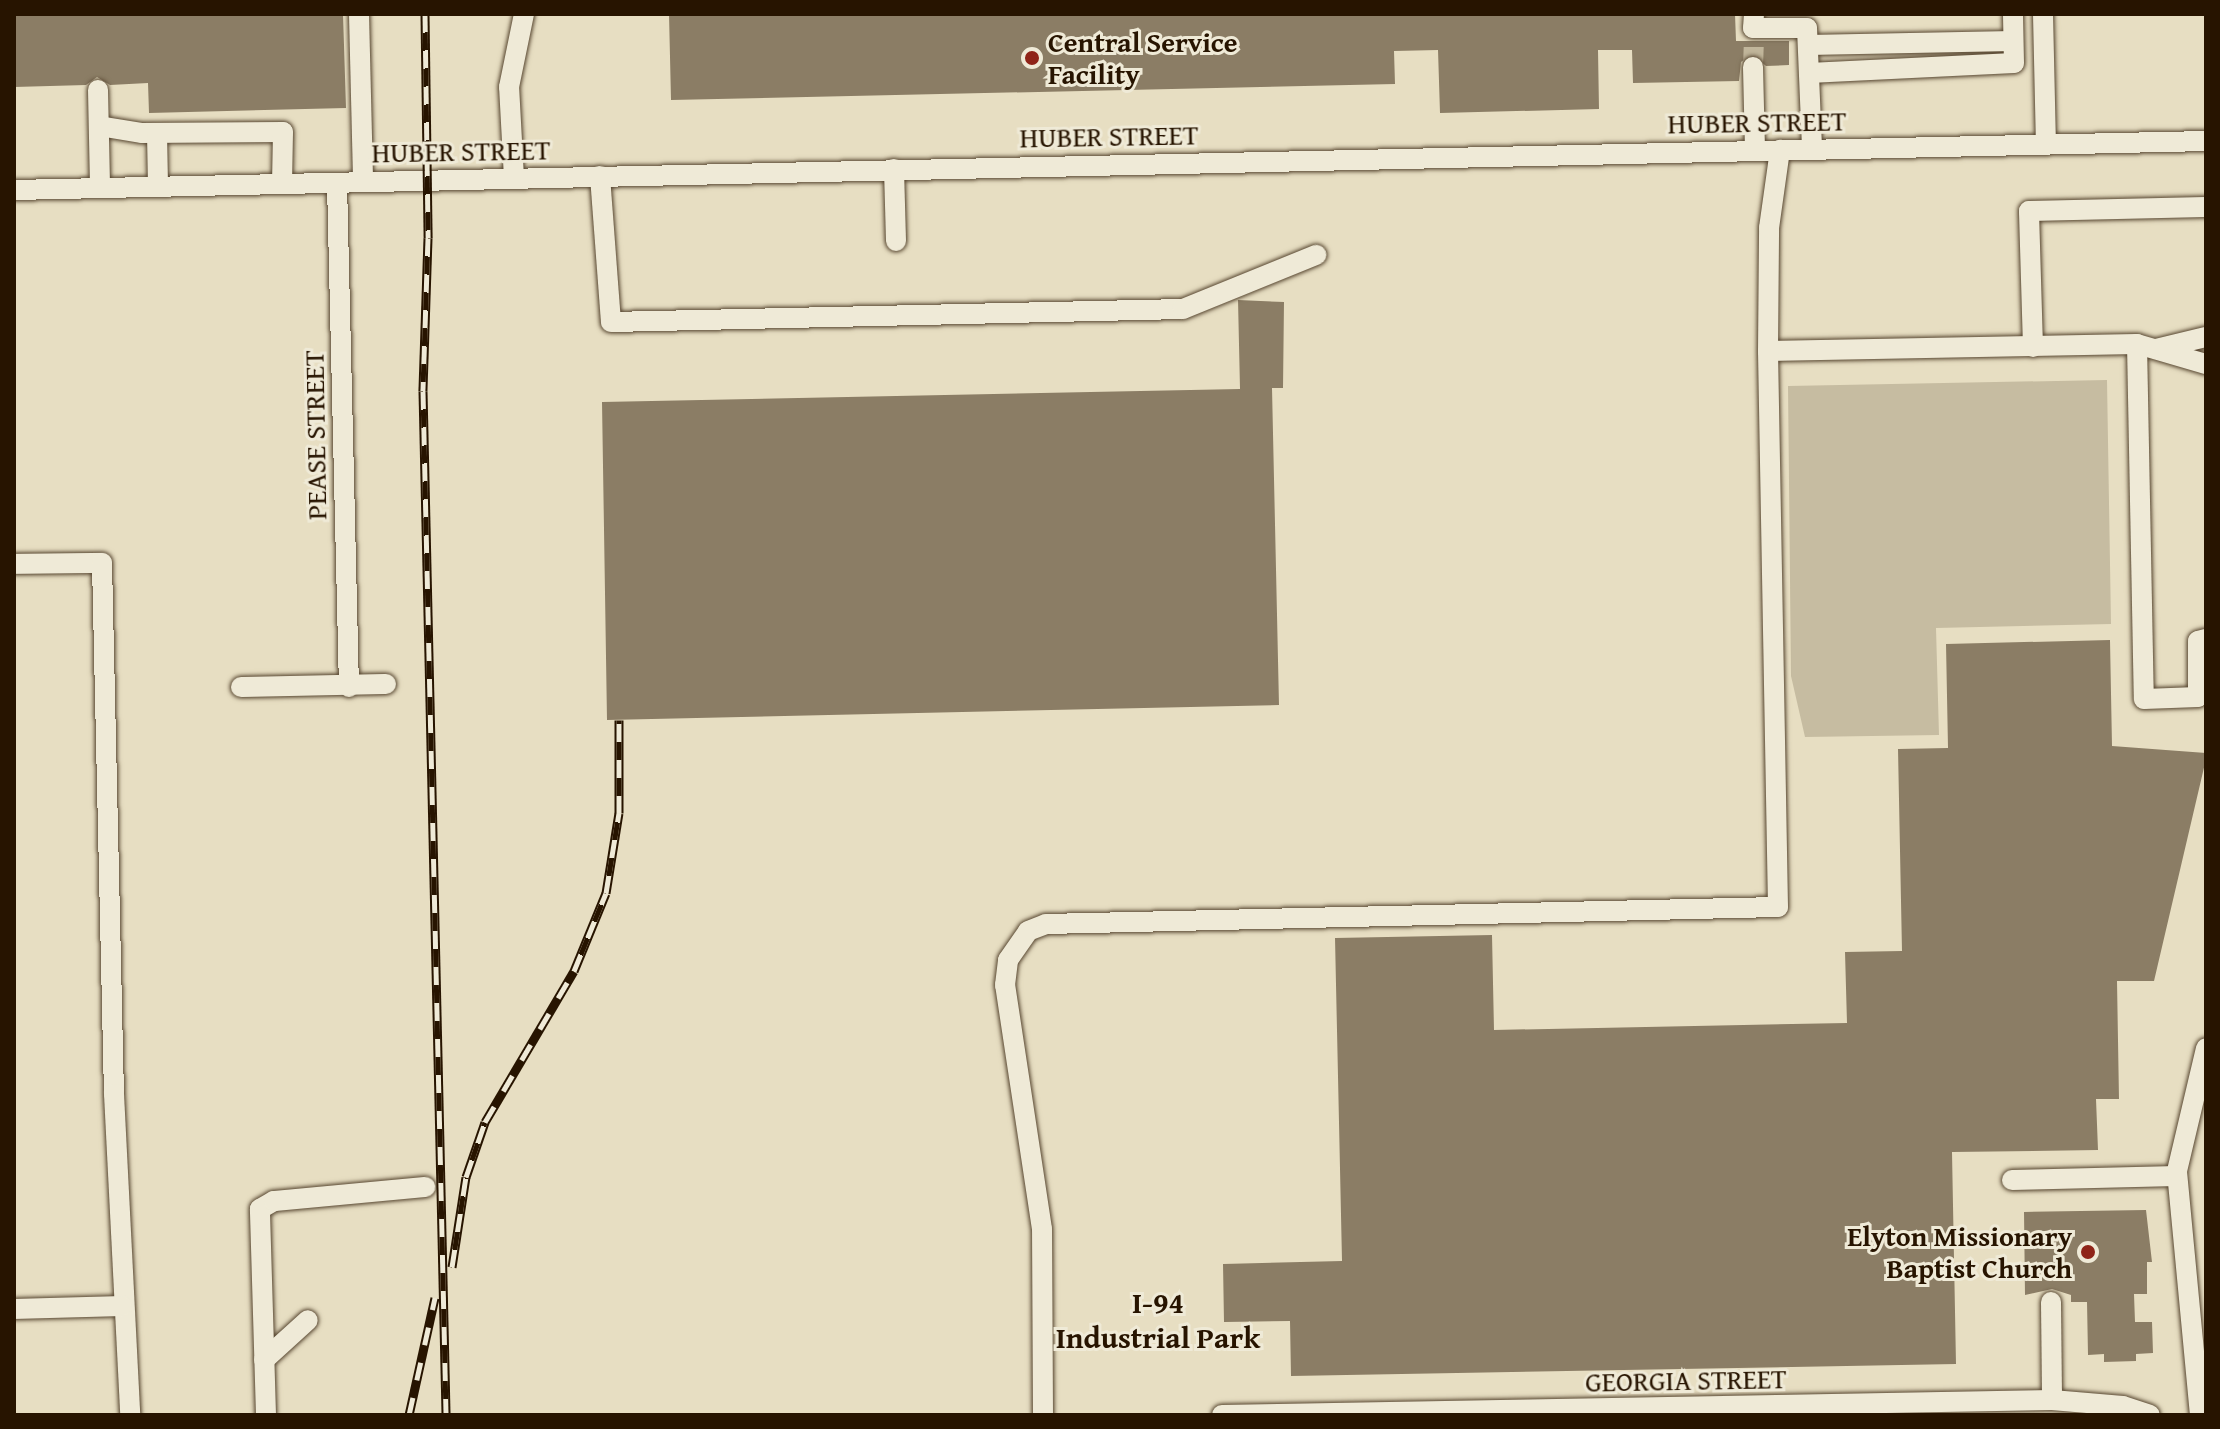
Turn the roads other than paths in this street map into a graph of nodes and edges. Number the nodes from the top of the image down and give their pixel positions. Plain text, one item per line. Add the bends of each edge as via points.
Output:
1 (359, 14) edge
2 (524, 14) edge
3 (2013, 14) edge
4 (2043, 14) edge
5 (1754, 27) edge
6 (1807, 29) edge
7 (2013, 41) junction
8 (1753, 67) tunnel mouth
9 (1809, 73) junction
10 (98, 90) dead end
11 (99, 126) junction
12 (157, 133) junction
13 (2206, 141) edge
14 (2046, 144) junction
15 (1812, 149) junction
16 (1755, 150) junction
17 (1780, 150) junction
18 (894, 169) junction
19 (600, 176) junction
20 (514, 178) junction
21 (363, 181) junction
22 (337, 183) junction
23 (282, 184) junction
24 (158, 186) junction
25 (100, 187) junction
26 (14, 190) edge
27 (2206, 207) edge
28 (896, 241) dead end
29 (1316, 255) dead end
30 (2206, 337) edge
31 (2147, 346) junction
32 (2033, 347) junction
33 (1768, 351) junction
34 (2206, 364) edge
35 (14, 564) edge
36 (2206, 639) edge
37 (386, 684) dead end
38 (241, 687) dead end
39 (349, 687) junction
40 (2206, 1048) edge
41 (2177, 1176) junction
42 (2012, 1180) dead end
43 (425, 1187) dead end
44 (2051, 1302) dead end
45 (122, 1306) junction
46 (14, 1309) edge
47 (308, 1320) dead end
48 (264, 1360) junction
49 (2052, 1400) junction
50 (1772, 1411) edge
51 (130, 1415) edge
52 (266, 1415) edge
53 (1043, 1415) edge
54 (1222, 1415) edge
55 (2150, 1415) edge
56 (2200, 1415) edge

1 - 21 street
2 - 20 street via 509,87
3 - 7 street
4 - 14 street
5 - 6 street
6 - 7 street
6 - 9 street
7 - 9 street via 2014,63
8 - 16 street
9 - 15 street
10 - 11 street
11 - 12 street
11 - 25 street
12 - 23 street via 283,132
12 - 24 street
13 - 14 street, HUBER STREET
14 - 15 street, HUBER STREET
15 - 17 street, HUBER STREET
16 - 17 street, HUBER STREET
16 - 18 street, HUBER STREET
17 - 33 street via 1769,228
18 - 19 street, HUBER STREET
18 - 28 street
19 - 20 street, HUBER STREET
19 - 29 street via 611,322 1183,309
20 - 21 street, HUBER STREET
21 - 22 street, HUBER STREET
22 - 23 street, HUBER STREET
22 - 39 street, PEASE STREET
23 - 24 street, HUBER STREET
24 - 25 street, HUBER STREET
25 - 26 street, HUBER STREET
27 - 32 street via 2029,211
30 - 31 street
31 - 32 street
31 - 34 street
31 - 36 street via 2144,699 2198,697 2198,641
32 - 33 street
33 - 53 street via 1778,907 1046,924 1028,931 1008,960 1005,985 1042,1229
35 - 45 street via 102,563
37 - 39 street
38 - 39 street
40 - 41 street
41 - 42 street
41 - 56 street
43 - 48 street via 274,1201 260,1209
44 - 49 street
45 - 46 street
45 - 51 street
47 - 48 street
48 - 52 street
49 - 50 street, GEORGIA STREET
49 - 55 street, GEORGIA STREET via 2123,1406
50 - 54 street, GEORGIA STREET

